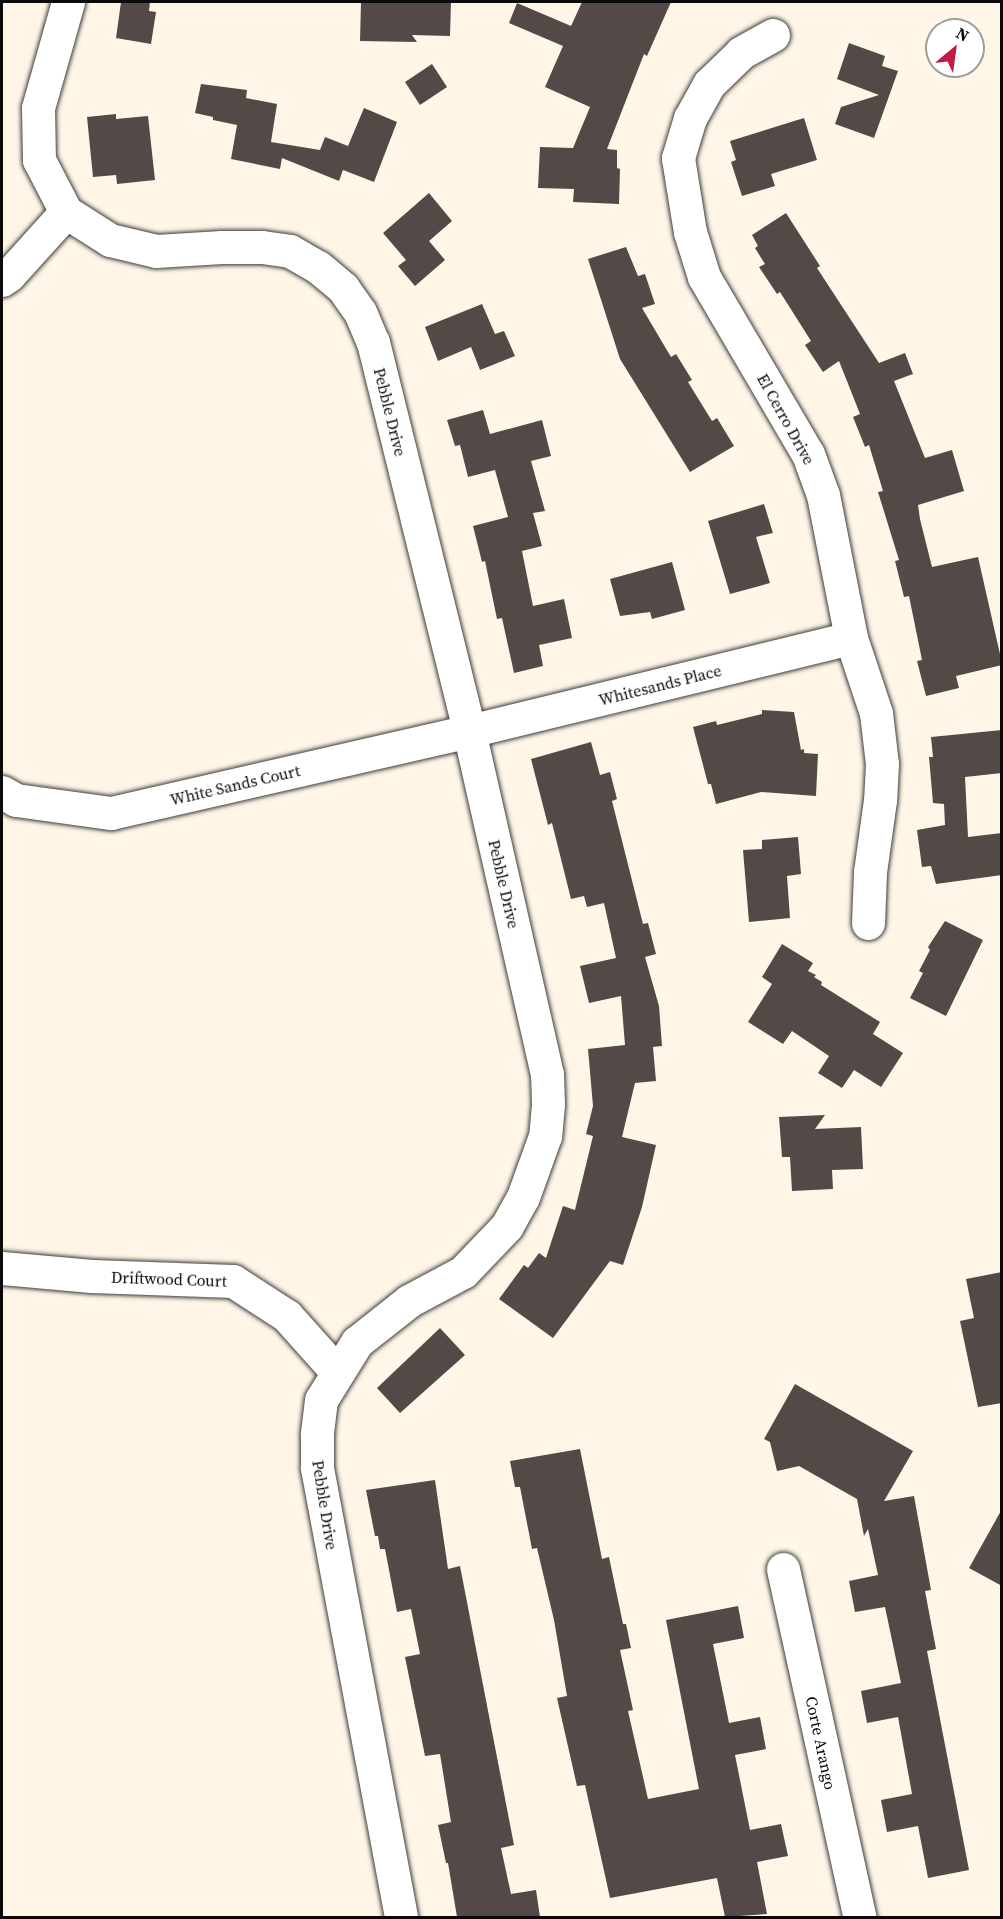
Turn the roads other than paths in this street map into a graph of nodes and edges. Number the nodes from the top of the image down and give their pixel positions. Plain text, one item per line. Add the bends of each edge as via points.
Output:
1 (68, 2) edge
2 (773, 35) dead end
3 (66, 212) junction
4 (2, 280) edge
5 (851, 638) junction
6 (469, 731) junction
7 (2, 792) edge
8 (868, 923) dead end
9 (2, 1268) edge
10 (337, 1372) junction
11 (783, 1569) dead end
12 (401, 1917) edge
13 (860, 1917) edge

1 - 3 street via 38,108 39,160
2 - 5 street, El Cerro Drive via 741,53 709,84 690,118 678,158 690,232 704,277 808,454 823,495
3 - 4 street
3 - 6 street, Pebble Drive via 110,240 156,251 262,247 290,251 343,288 360,312 373,342
5 - 6 street, Whitesands Place
5 - 8 street, El Cerro Drive via 876,713 882,764
6 - 7 street, White Sands Court via 111,813 16,800
6 - 10 street, Pebble Drive via 547,1074 545,1136 523,1197 507,1226 485,1251 463,1272 409,1301 357,1342
9 - 10 street, Driftwood Court via 233,1281 287,1316
10 - 12 street, Pebble Drive via 321,1400 317,1468
11 - 13 street, Corte Arango

